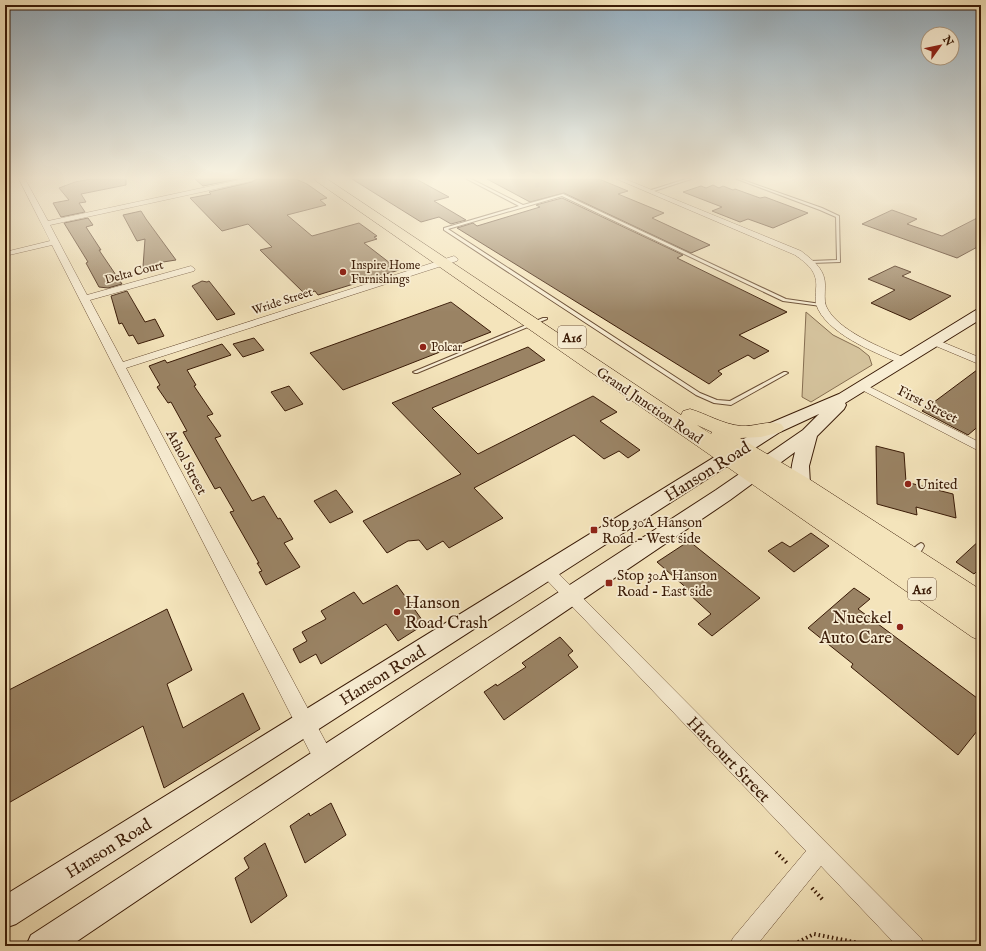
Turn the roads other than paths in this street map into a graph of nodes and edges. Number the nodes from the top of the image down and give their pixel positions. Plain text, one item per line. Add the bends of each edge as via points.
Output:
1 (392, 223) edge
2 (464, 223) edge
3 (622, 223) edge
4 (729, 223) edge
5 (838, 223) edge
6 (45, 224) edge
7 (54, 242) junction
8 (5, 254) edge
9 (448, 261) junction
10 (811, 262) junction
11 (191, 270) dead end
12 (84, 298) junction
13 (821, 305) junction
14 (981, 313) edge
15 (539, 322) junction
16 (935, 342) junction
17 (903, 361) junction
18 (981, 362) edge
19 (119, 367) junction
20 (415, 372) dead end
21 (786, 373) dead end
22 (862, 386) junction
23 (845, 397) junction
24 (690, 415) junction
25 (774, 428) junction
26 (809, 434) junction
27 (696, 436) junction
28 (981, 448) edge
29 (735, 453) junction
30 (760, 469) junction
31 (686, 484) junction
32 (801, 484) junction
33 (547, 571) junction
34 (570, 596) junction
35 (981, 603) edge
36 (981, 629) edge
37 (306, 723) junction
38 (324, 760) junction
39 (820, 852) junction
40 (5, 913) edge
41 (42, 946) edge
42 (741, 946) edge
43 (912, 946) edge

1 - 9 highway, Grand Junction Road / A16
2 - 21 lane via 445,229 698,394 716,402 731,403
3 - 13 lane via 785,300
4 - 10 street via 786,247
5 - 10 lane via 839,261
6 - 7 street, Athol Street
7 - 8 street
7 - 12 street, Athol Street
9 - 15 highway, Grand Junction Road / A16
9 - 19 street, Wride Street
10 - 13 street via 821,276
11 - 12 street, Delta Court
12 - 19 street, Athol Street
13 - 17 street via 829,318 842,329
14 - 16 main road, Hanson Road
15 - 20 lane
15 - 24 highway, Grand Junction Road / A16
15 - 27 highway, Grand Junction Road / A16
16 - 17 main road, Hanson Road
16 - 18 street
17 - 22 main road, Hanson Road
19 - 37 street, Athol Street
22 - 23 main road, Hanson Road
22 - 28 street, First Street
23 - 25 main road, Hanson Road
23 - 26 main road, Hanson Road
24 - 25 highway via 722,428 744,433
24 - 29 highway, Grand Junction Road / A16
25 - 29 main road, Hanson Road
26 - 30 main road, Hanson Road
26 - 32 main road via 800,466
27 - 29 highway, Grand Junction Road / A16
27 - 31 main road via 705,447 706,464
29 - 30 highway, Grand Junction Road / A16
29 - 31 main road, Hanson Road
30 - 32 highway, Grand Junction Road / A16
30 - 34 main road, Hanson Road
30 - 36 highway, Grand Junction Road / A16
31 - 33 main road, Hanson Road
32 - 35 highway, Grand Junction Road / A16 via 916,551
33 - 34 street, Harcourt Street
33 - 37 main road, Hanson Road
34 - 38 main road, Hanson Road
34 - 39 street, Harcourt Street
37 - 38 street, Athol Street
37 - 40 main road, Hanson Road
38 - 41 main road, Hanson Road
39 - 42 street
39 - 43 street, Harcourt Street

